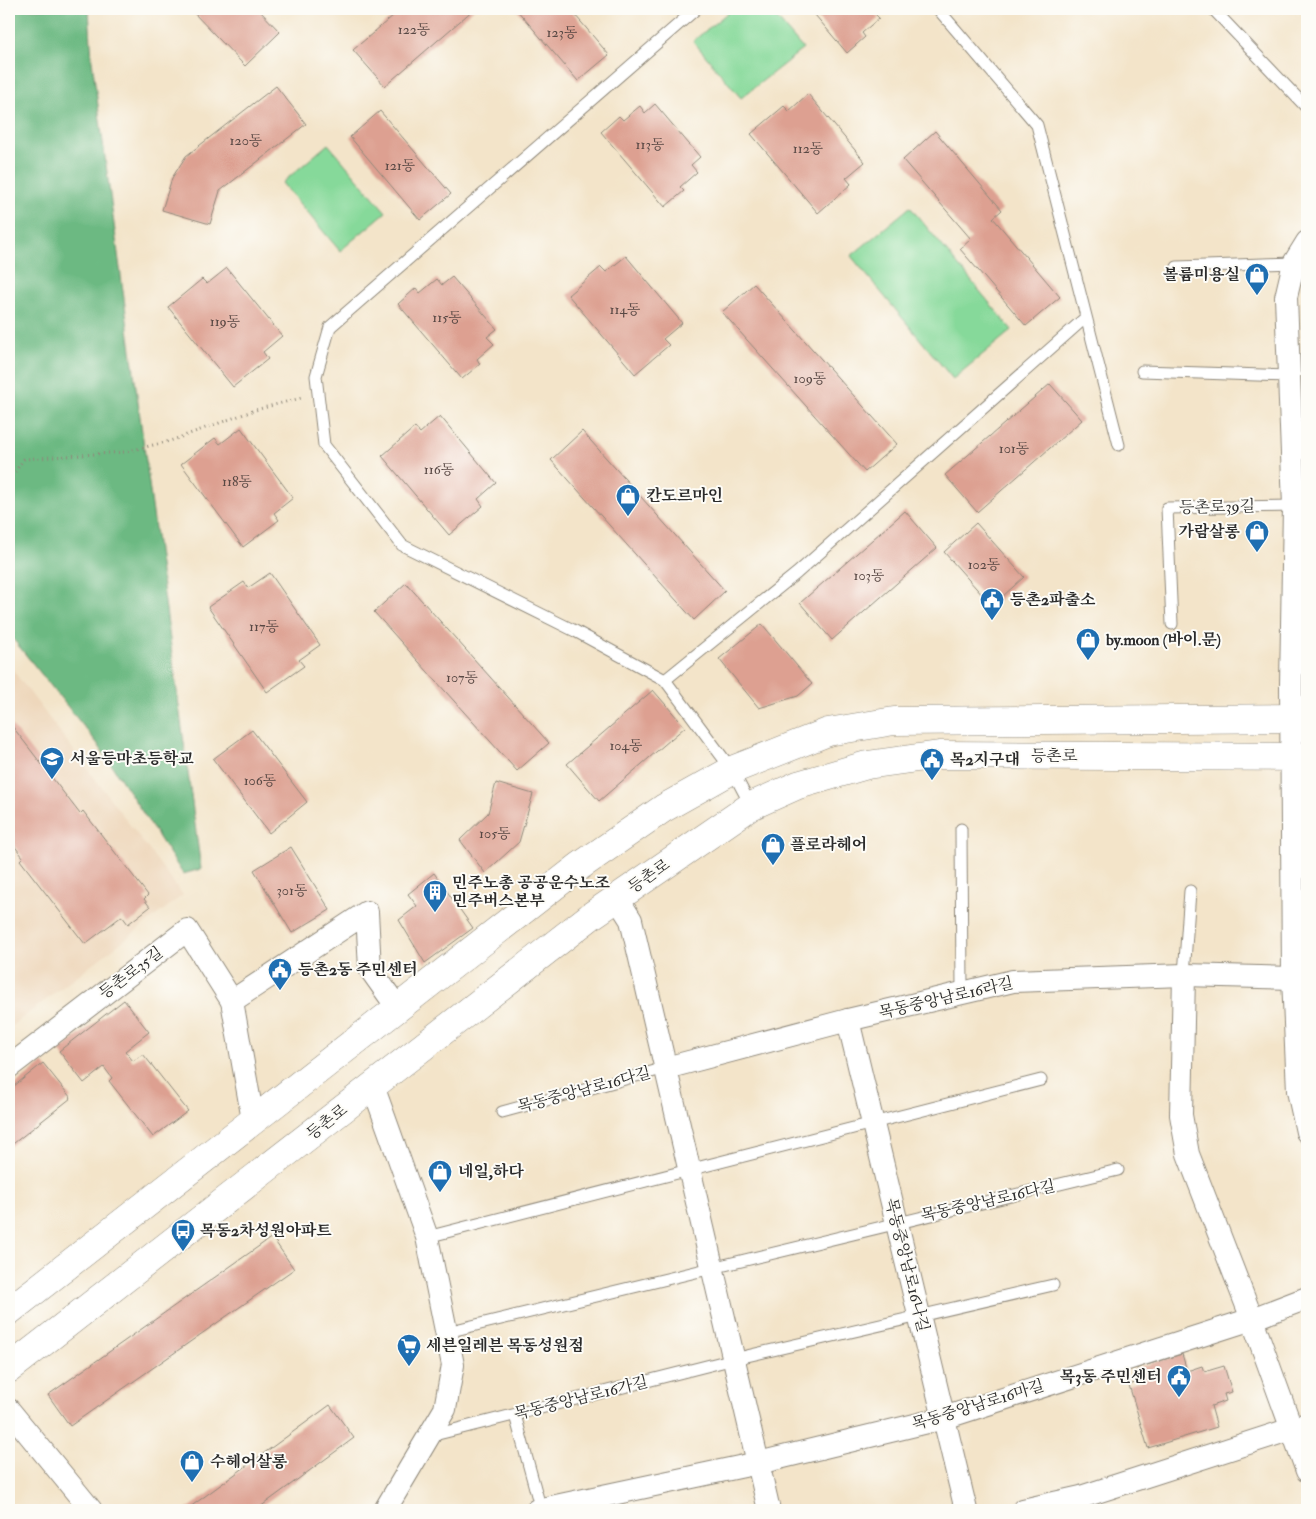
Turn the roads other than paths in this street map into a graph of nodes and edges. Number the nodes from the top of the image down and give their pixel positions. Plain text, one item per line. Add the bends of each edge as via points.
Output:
1 (696, 9) edge
2 (938, 9) edge
3 (1213, 9) edge
4 (1307, 108) edge
5 (1307, 242) edge
6 (1294, 264) junction
7 (1177, 267) dead end
8 (1085, 318) junction
9 (1142, 371) dead end
10 (1290, 376) junction
11 (1119, 445) dead end
12 (1300, 506) edge
13 (1172, 624) dead end
14 (665, 680) junction
15 (1299, 718) edge
16 (1299, 758) edge
17 (732, 770) junction
18 (751, 806) junction
19 (961, 829) dead end
20 (1190, 891) dead end
21 (617, 898) junction
22 (1184, 975) junction
23 (1293, 978) junction
24 (962, 993) junction
25 (232, 1001) junction
26 (397, 1008) junction
27 (848, 1020) junction
28 (9, 1068) edge
29 (666, 1068) junction
30 (1040, 1080) dead end
31 (373, 1086) junction
32 (502, 1112) dead end
33 (252, 1120) junction
34 (873, 1123) junction
35 (1307, 1132) edge
36 (690, 1170) junction
37 (1118, 1170) dead end
38 (897, 1223) junction
39 (427, 1237) junction
40 (712, 1268) junction
41 (1053, 1285) dead end
42 (1307, 1298) edge
43 (9, 1311) edge
44 (919, 1316) junction
45 (1252, 1319) junction
46 (447, 1332) junction
47 (734, 1359) junction
48 (9, 1369) edge
49 (9, 1410) edge
50 (515, 1415) junction
51 (944, 1418) junction
52 (1300, 1426) edge
53 (428, 1436) junction
54 (758, 1463) junction
55 (1307, 1470) edge
56 (91, 1510) edge
57 (384, 1510) edge
58 (540, 1510) edge
59 (769, 1510) edge
60 (966, 1510) edge
61 (1023, 1510) edge

1 - 14 lane via 330,327 316,376 324,445 402,546 575,631
2 - 8 lane via 1037,125
3 - 4 lane
5 - 6 street
6 - 7 lane
6 - 10 street via 1286,296
8 - 11 lane
8 - 14 lane via 797,573
9 - 10 lane
10 - 12 street
12 - 13 lane, 등촌로39길 via 1167,508
12 - 15 street
14 - 17 lane
15 - 16 street
15 - 17 main road via 894,721 828,732
16 - 18 main road, 등촌로 via 939,755 867,765 798,785
16 - 23 street
17 - 18 lane
17 - 26 main road via 664,808 580,866
18 - 21 main road, 등촌로
19 - 24 lane
20 - 22 lane
21 - 29 street, 목동중앙남로16다길 via 631,920
21 - 31 main road, 등촌로
22 - 23 street, 목동중앙남로16라길
22 - 24 street, 목동중앙남로16라길 via 1013,981
22 - 45 street via 1181,1115 1188,1154
23 - 35 street via 1298,1091
24 - 27 street, 목동중앙남로16라길
25 - 26 street via 367,912 370,969
25 - 28 street, 등촌로35길 via 188,930
25 - 33 street, 등촌로35길
26 - 33 main road
27 - 29 street, 목동중앙남로16라길
27 - 34 street, 목동중앙남로16나길
29 - 32 lane, 목동중앙남로16다길
29 - 36 street, 목동중앙남로16다길
30 - 34 lane
31 - 39 street
31 - 48 main road, 등촌로
33 - 43 main road
34 - 36 lane
34 - 38 street, 목동중앙남로16나길
36 - 39 lane
36 - 40 street, 목동중앙남로16다길
37 - 38 lane, 목동중앙남로16다길
38 - 40 lane, 목동중앙남로16다길
38 - 44 street, 목동중앙남로16나길
39 - 46 street
40 - 46 lane
40 - 47 street, 목동중앙남로16다길
41 - 44 lane
42 - 45 street, 목동중앙남로16마길
44 - 47 lane
44 - 51 street, 목동중앙남로16나길
45 - 51 street, 목동중앙남로16마길
45 - 52 street
46 - 53 street via 454,1365 444,1409
47 - 50 lane, 목동중앙남로16가길
47 - 54 street, 목동중앙남로16다길
49 - 56 street
50 - 53 lane, 목동중앙남로16가길
50 - 58 lane
51 - 54 street, 목동중앙남로16마길
51 - 60 street, 목동중앙남로16나길
52 - 55 street
52 - 61 street via 1081,1497
53 - 57 street
54 - 58 street
54 - 59 street, 목동중앙남로16다길

